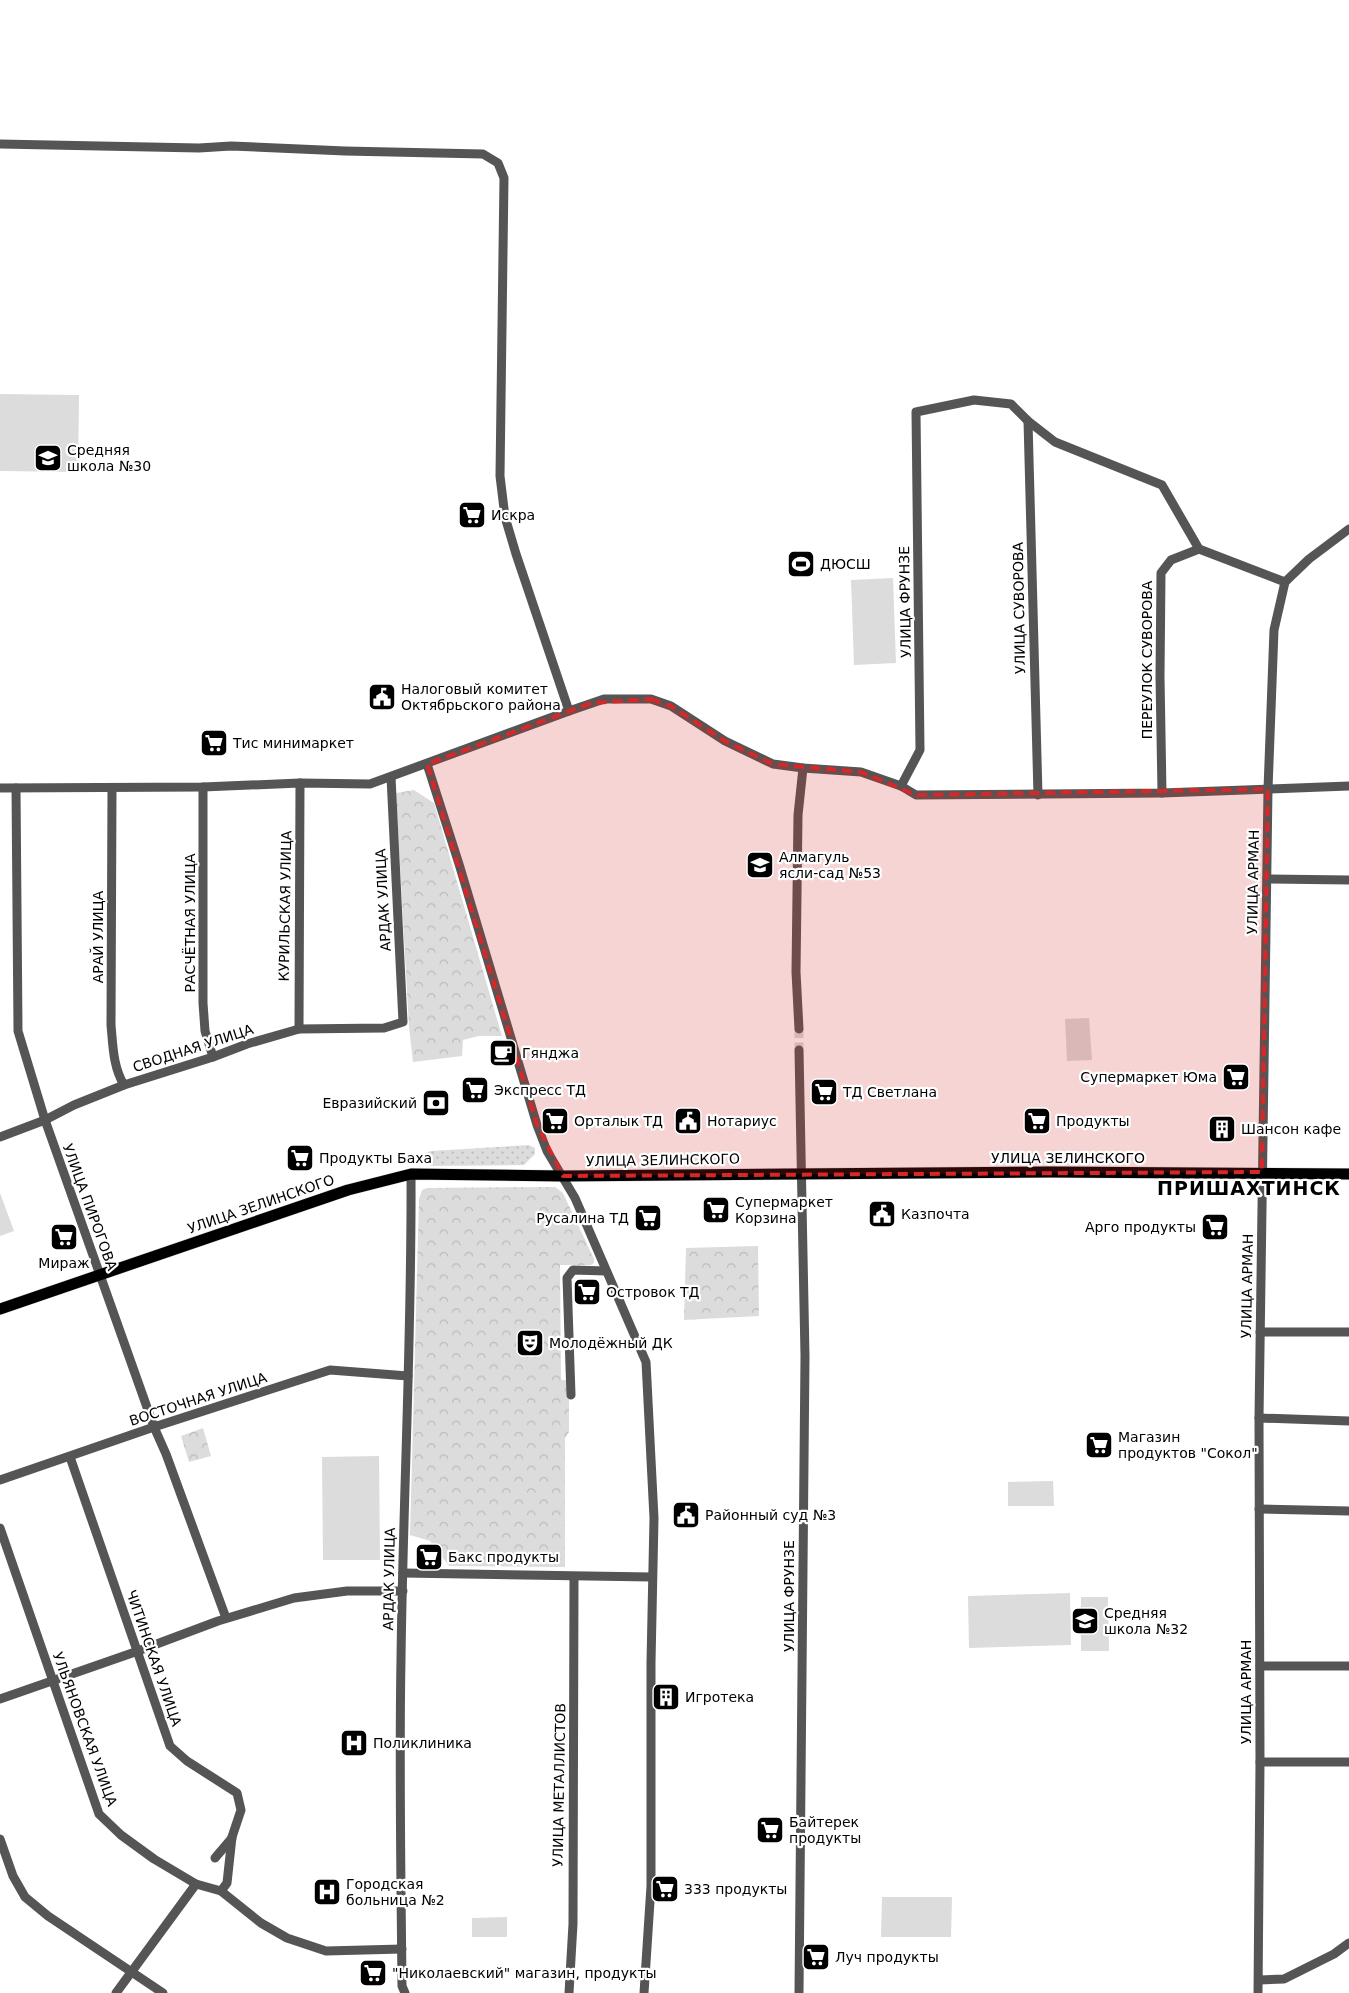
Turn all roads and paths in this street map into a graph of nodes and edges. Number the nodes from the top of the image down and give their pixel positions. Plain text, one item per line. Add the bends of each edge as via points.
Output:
1 (0, 144) edge
2 (1028, 421) junction
3 (1349, 529) edge
4 (1198, 549) junction
5 (1285, 582) junction
6 (569, 711) junction
7 (426, 764) junction
8 (803, 768) junction
9 (391, 777) junction
10 (300, 783) junction
11 (901, 786) junction
12 (1349, 786) edge
13 (203, 787) junction
14 (0, 788) edge
15 (16, 788) junction
16 (112, 788) junction
17 (1268, 789) junction
18 (1162, 793) junction
19 (1038, 795) junction
20 (1267, 879) junction
21 (1349, 880) edge
22 (403, 1022) joint
23 (299, 1029) junction
24 (799, 1030) tunnel mouth
25 (799, 1050) tunnel mouth
26 (213, 1057) junction
27 (124, 1085) junction
28 (45, 1120) junction
29 (0, 1137) edge
30 (1262, 1172) junction
31 (802, 1173) junction
32 (411, 1174) junction
33 (1349, 1174) edge
34 (563, 1176) junction
35 (606, 1271) junction
36 (100, 1274) junction
37 (0, 1309) edge
38 (1260, 1332) junction
39 (1349, 1332) edge
40 (408, 1376) junction
41 (571, 1395) dead end
42 (1259, 1418) junction
43 (1349, 1421) edge
44 (154, 1427) junction
45 (70, 1457) junction
46 (0, 1480) edge
47 (1259, 1509) junction
48 (1349, 1511) edge
49 (0, 1528) edge
50 (403, 1573) junction
51 (574, 1577) junction
52 (652, 1577) junction
53 (403, 1591) junction
54 (226, 1618) junction
55 (138, 1651) junction
56 (1260, 1666) junction
57 (1349, 1666) edge
58 (53, 1681) junction
59 (0, 1699) edge
60 (1260, 1762) junction
61 (1349, 1762) edge
62 (232, 1837) junction
63 (0, 1839) edge
64 (215, 1858) dead end
65 (196, 1884) junction
66 (221, 1891) junction
67 (1349, 1943) edge
68 (402, 1948) junction
69 (132, 1971) junction
70 (1259, 1980) junction
71 (404, 1990) edge
72 (116, 1993) edge
73 (162, 1993) edge
74 (569, 1993) edge
75 (644, 1993) edge
76 (799, 1993) edge
77 (1258, 1993) edge

1 - 6 street via 230,146 483,154 498,163 504,178 500,476 516,554
2 - 4 street via 1055,442 1162,484
2 - 11 street, УЛИЦА ФРУНЗЕ via 1011,404 974,400 916,412 920,750
2 - 19 street, УЛИЦА СУВОРОВА
3 - 5 street
4 - 5 street
4 - 18 street, ПЕРЕУЛОК СУВОРОВА via 1171,560 1161,573
5 - 17 street, УЛИЦА АРМАН via 1274,630
6 - 7 street
6 - 8 street via 604,699 652,699 672,706 725,741 773,764
7 - 9 street
7 - 34 street via 537,1125 547,1151
8 - 11 street via 861,772
8 - 24 street via 798,815 796,972
9 - 10 street via 370,784
9 - 22 street, АРДАК УЛИЦА
10 - 13 street
10 - 23 street, КУРИЛЬСКАЯ УЛИЦА
11 - 19 street via 916,796
12 - 17 street
13 - 16 street
13 - 26 street, РАСЧЁТНАЯ УЛИЦА via 203,1003 205,1031
14 - 15 street
15 - 16 street
15 - 28 street, УЛИЦА ПИРОГОВА via 18,1030
16 - 27 street, АРАЙ УЛИЦА via 111,1025 114,1057
17 - 18 street
17 - 20 street, УЛИЦА АРМАН
18 - 19 street
20 - 21 street
20 - 30 street, УЛИЦА АРМАН
22 - 23 street, СВОДНАЯ УЛИЦА via 384,1028
23 - 26 street, СВОДНАЯ УЛИЦА
25 - 31 street, УЛИЦА ФРУНЗЕ
26 - 27 street, СВОДНАЯ УЛИЦА
27 - 28 street, СВОДНАЯ УЛИЦА
28 - 29 street, СВОДНАЯ УЛИЦА
28 - 36 street, УЛИЦА ПИРОГОВА
30 - 31 main road, УЛИЦА ЗЕЛИНСКОГО
30 - 33 main road, УЛИЦА ЗЕЛИНСКОГО
30 - 38 street, УЛИЦА АРМАН
31 - 34 main road, УЛИЦА ЗЕЛИНСКОГО
31 - 76 street, УЛИЦА ФРУНЗЕ via 805,1356
32 - 34 main road, УЛИЦА ЗЕЛИНСКОГО
32 - 36 main road, УЛИЦА ЗЕЛИНСКОГО via 348,1190
32 - 40 street, АРДАК УЛИЦА
34 - 35 street via 576,1198
35 - 41 street via 573,1270 567,1278
35 - 52 street via 646,1362 653,1501
36 - 37 main road, УЛИЦА ЗЕЛИНСКОГО
36 - 44 street, УЛИЦА ПИРОГОВА
38 - 39 street
38 - 42 street, УЛИЦА АРМАН
40 - 44 street, ВОСТОЧНАЯ УЛИЦА via 330,1370
40 - 50 street, АРДАК УЛИЦА
42 - 43 street
42 - 47 street, УЛИЦА АРМАН
44 - 45 street, ВОСТОЧНАЯ УЛИЦА
44 - 54 street, УЛИЦА ПИРОГОВА
45 - 46 street, ВОСТОЧНАЯ УЛИЦА
45 - 55 street, ЧИТИНСКАЯ УЛИЦА
47 - 48 street
47 - 56 street, УЛИЦА АРМАН
49 - 58 street, УЛЬЯНОВСКАЯ УЛИЦА
50 - 51 street
50 - 53 street, АРДАК УЛИЦА
51 - 52 street
51 - 74 street, УЛИЦА МЕТАЛЛИСТОВ via 573,1924
52 - 75 street via 651,1886
53 - 54 street via 347,1591 294,1598
53 - 68 street, АРДАК УЛИЦА
54 - 55 street
55 - 58 street
55 - 62 street, ЧИТИНСКАЯ УЛИЦА via 170,1746 187,1761 237,1793 241,1810
56 - 57 street
56 - 60 street, УЛИЦА АРМАН
58 - 59 street
58 - 65 street, УЛЬЯНОВСКАЯ УЛИЦА via 99,1814 154,1859
60 - 61 street
60 - 70 street, УЛИЦА АРМАН
62 - 64 street
62 - 66 street via 227,1883
63 - 69 street via 13,1876 25,1897 48,1916
65 - 66 street, УЛЬЯНОВСКАЯ УЛИЦА
65 - 69 street
66 - 68 street, УЛЬЯНОВСКАЯ УЛИЦА via 261,1923 311,1947 326,1951
67 - 70 street via 1334,1954 1284,1978
68 - 71 street, АРДАК УЛИЦА
69 - 72 street
69 - 73 street
70 - 77 street, УЛИЦА АРМАН

